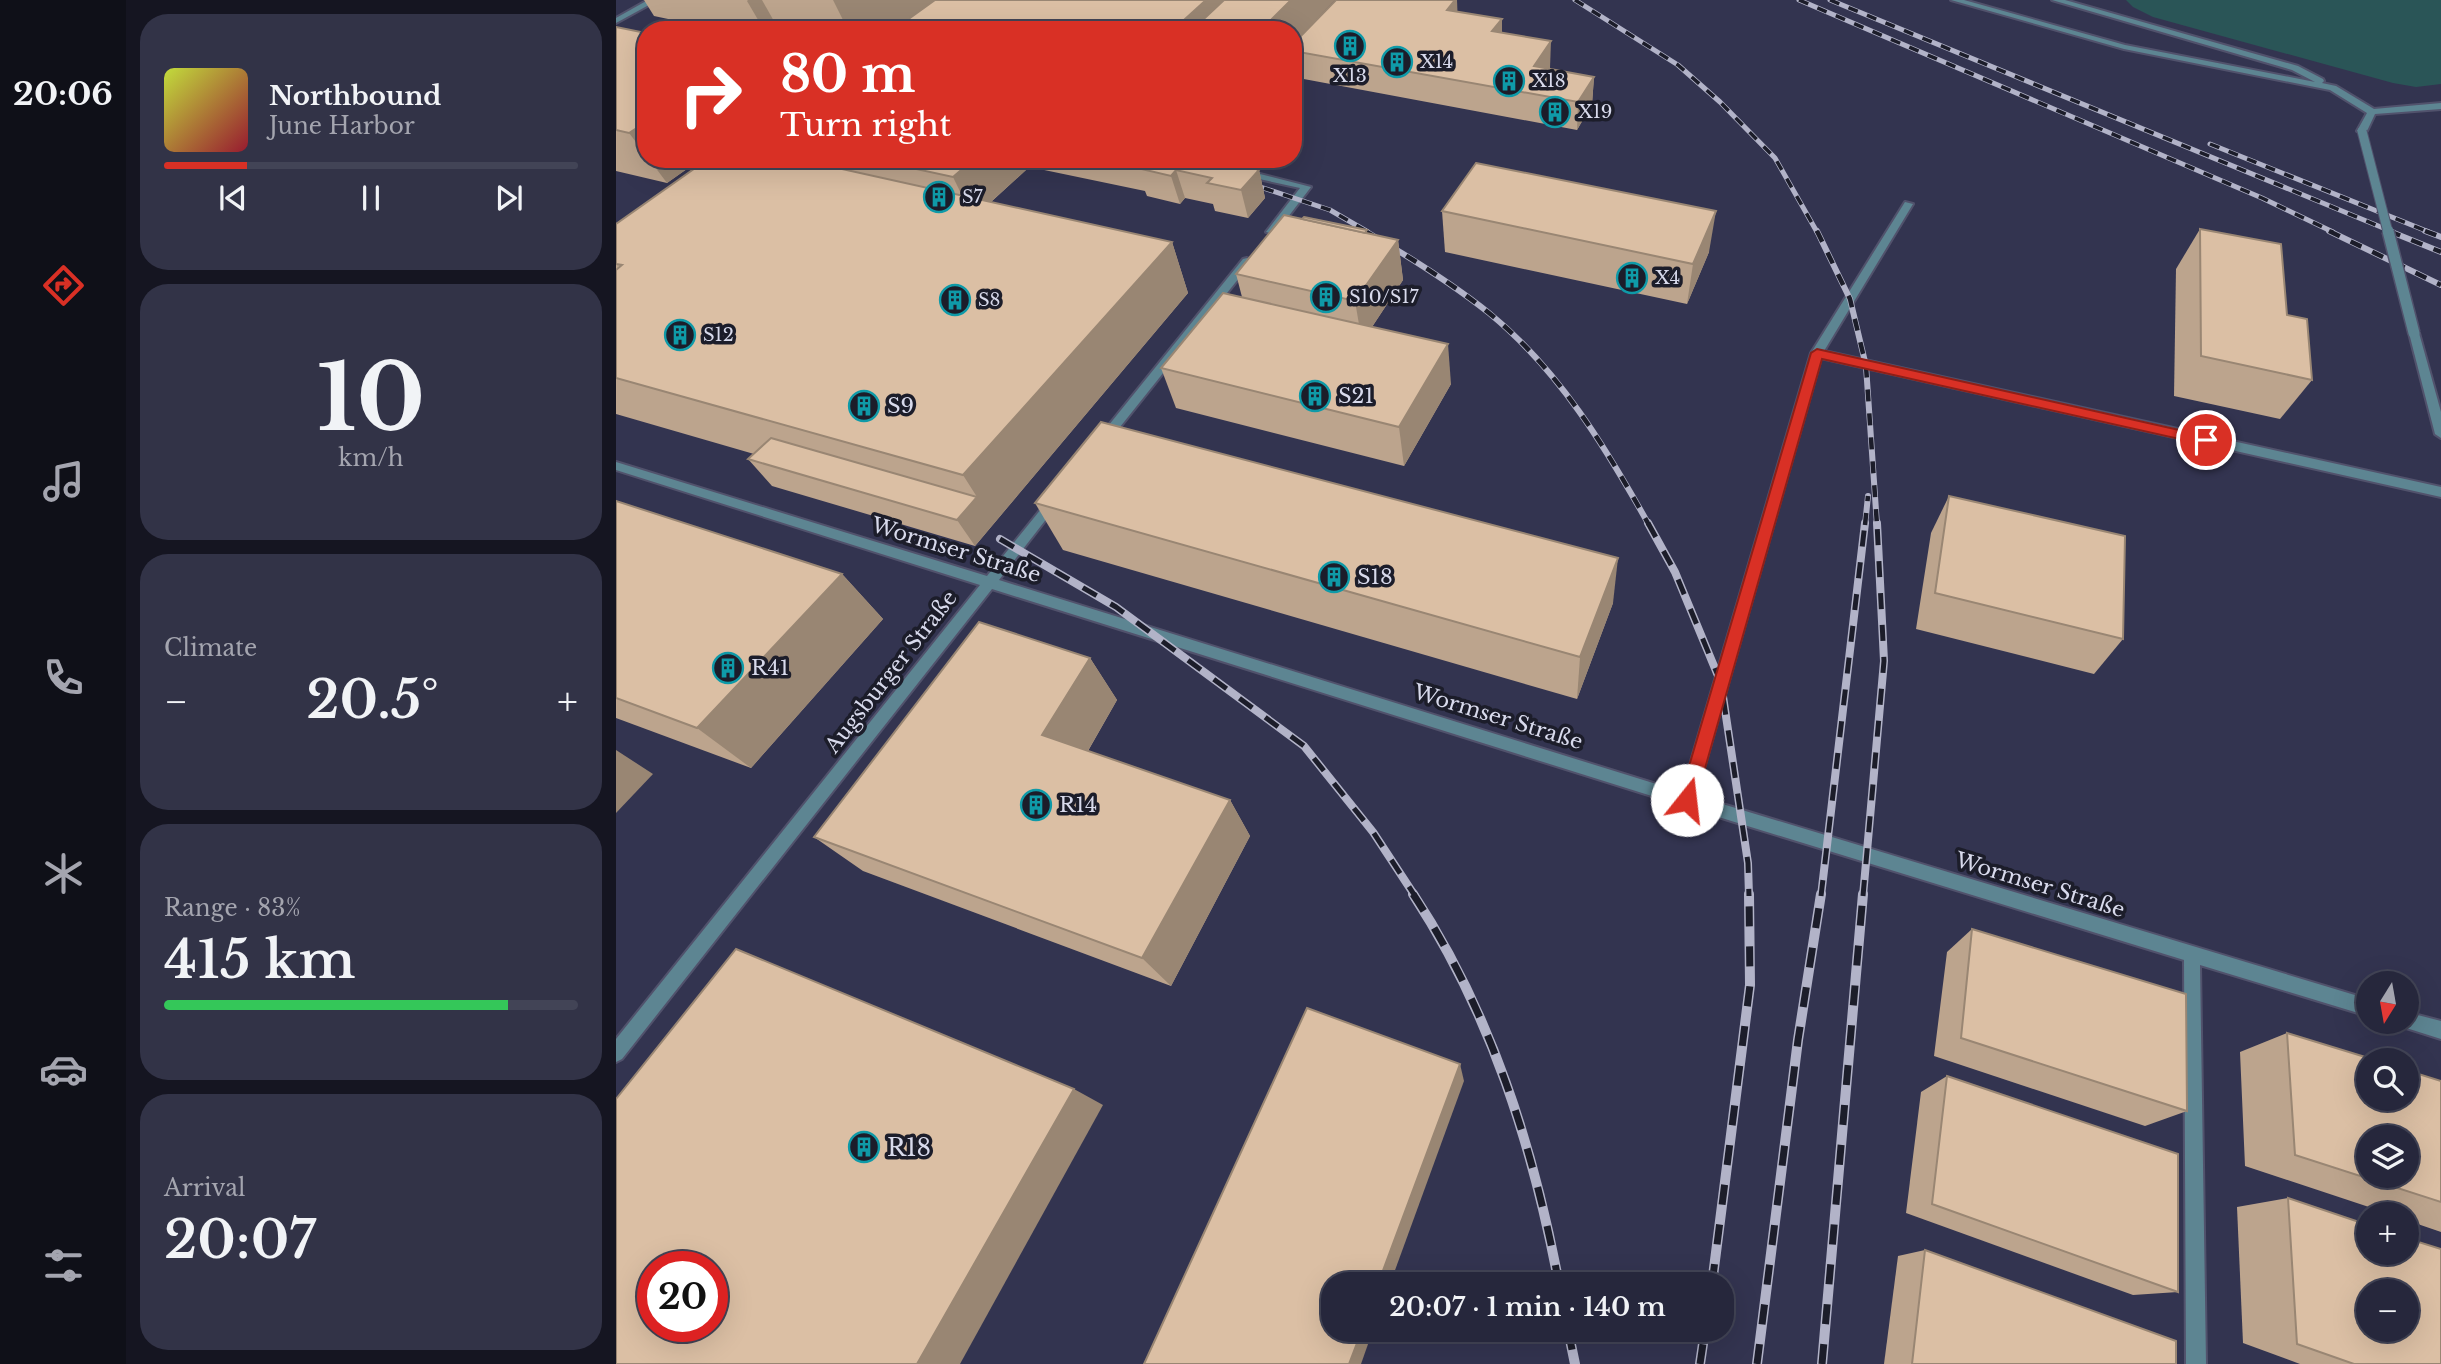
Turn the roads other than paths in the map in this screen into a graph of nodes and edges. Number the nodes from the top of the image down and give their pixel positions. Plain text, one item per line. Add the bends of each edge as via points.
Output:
1 (654, 0) edge
2 (1955, 0) edge
3 (2056, 0) edge
4 (616, 21) edge
5 (2333, 88) junction
6 (2441, 106) edge
7 (2372, 111) junction
8 (1238, 172) edge
9 (1908, 204) dead end
10 (1817, 353) junction
11 (2441, 434) edge
12 (1093, 453) edge
13 (616, 466) edge
14 (1067, 484) edge
15 (2441, 492) edge
16 (987, 583) junction
17 (1687, 800) junction
18 (2192, 955) junction
19 (2356, 1004) edge
20 (2419, 1024) edge
21 (2441, 1030) edge
22 (616, 1053) edge
23 (2196, 1364) edge

1 - 4 lane
2 - 5 lane via 2124,47
3 - 5 lane via 2295,68
5 - 7 lane
6 - 7 lane
7 - 11 lane, bridge via 2362,131
8 - 12 lane via 1306,187
9 - 10 lane
10 - 15 lane
10 - 17 lane
13 - 16 lane, Wormser Straße
14 - 16 lane, Augsburger Straße
16 - 17 lane, Wormser Straße
16 - 22 lane, Augsburger Straße
17 - 18 lane, Wormser Straße
18 - 19 lane, Wormser Straße
18 - 23 lane
20 - 21 lane

